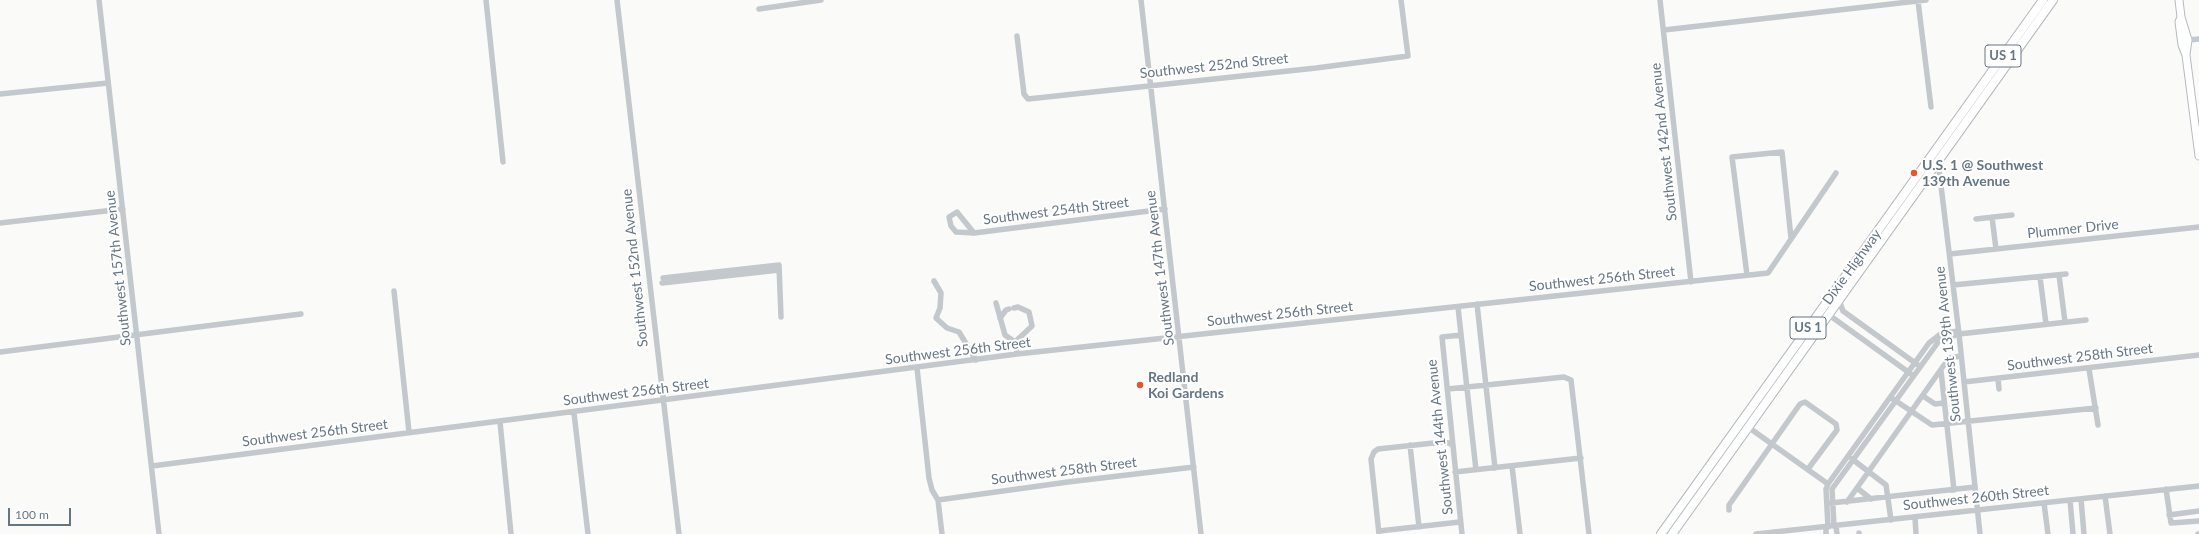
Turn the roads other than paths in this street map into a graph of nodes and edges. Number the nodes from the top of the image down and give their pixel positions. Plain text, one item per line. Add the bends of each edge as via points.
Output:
1 (99, 0) edge
2 (486, 0) edge
3 (617, 0) edge
4 (821, 0) edge
5 (1141, 0) edge
6 (1401, 0) edge
7 (1660, 0) edge
8 (1926, 0) edge
9 (2054, 0) edge
10 (2179, 0) edge
11 (1918, 1) junction
12 (2041, 1) edge
13 (759, 8) dead end
14 (2181, 17) junction
15 (1664, 30) junction
16 (1017, 36) dead end
17 (2199, 39) edge
18 (2188, 40) junction
19 (2186, 55) junction
20 (108, 83) junction
21 (1151, 84) junction
22 (0, 94) edge
23 (2196, 100) edge
24 (1931, 107) dead end
25 (2199, 152) edge
26 (1931, 156) junction
27 (504, 162) dead end
28 (1938, 162) junction
29 (1836, 173) dead end
30 (123, 209) junction
31 (1165, 209) junction
32 (2012, 215) dead end
33 (1992, 217) junction
34 (1976, 219) dead end
35 (0, 223) edge
36 (2199, 227) edge
37 (974, 233) junction
38 (1791, 238) junction
39 (1996, 249) junction
40 (1950, 254) junction
41 (1747, 275) junction
42 (2040, 276) junction
43 (662, 281) dead end
44 (934, 281) dead end
45 (1691, 282) junction
46 (1953, 285) junction
47 (394, 291) dead end
48 (1839, 300) junction
49 (996, 303) dead end
50 (1477, 304) junction
51 (1458, 307) junction
52 (301, 314) dead end
53 (1829, 315) junction
54 (781, 317) dead end
55 (1000, 318) junction
56 (2086, 320) dead end
57 (2065, 322) junction
58 (2046, 324) junction
59 (1959, 332) junction
60 (1461, 335) junction
61 (137, 336) junction
62 (1180, 336) junction
63 (1015, 342) junction
64 (0, 352) edge
65 (1017, 354) junction
66 (2199, 355) edge
67 (1961, 356) junction
68 (976, 360) junction
69 (1917, 364) junction
70 (917, 368) junction
71 (2090, 369) junction
72 (1941, 370) junction
73 (1911, 373) junction
74 (1998, 379) junction
75 (1964, 382) junction
76 (1486, 385) junction
77 (1467, 387) junction
78 (1448, 389) junction
79 (1999, 389) dead end
80 (1923, 396) junction
81 (1893, 399) junction
82 (662, 401) junction
83 (1944, 403) junction
84 (2096, 408) junction
85 (1911, 412) junction
86 (574, 413) junction
87 (1969, 421) junction
88 (500, 422) junction
89 (1947, 423) junction
90 (2098, 425) dead end
91 (1748, 427) junction
92 (409, 432) junction
93 (1772, 444) junction
94 (1410, 445) junction
95 (1452, 446) junction
96 (1581, 458) junction
97 (1852, 459) junction
98 (152, 466) junction
99 (1512, 466) junction
100 (1194, 468) junction
101 (1495, 468) junction
102 (1808, 469) junction
103 (1476, 470) junction
104 (1455, 472) junction
105 (1869, 472) junction
106 (1828, 484) junction
107 (2199, 486) edge
108 (1975, 487) junction
109 (1857, 488) junction
110 (2166, 489) junction
111 (1954, 490) junction
112 (2105, 496) junction
113 (1889, 497) junction
114 (1872, 499) junction
115 (2081, 499) junction
116 (938, 500) junction
117 (2070, 500) junction
118 (1847, 502) junction
119 (1831, 503) junction
120 (2044, 503) junction
121 (1729, 510) dead end
122 (1977, 510) junction
123 (2199, 511) edge
124 (2169, 515) junction
125 (1915, 517) junction
126 (1891, 520) junction
127 (2199, 521) edge
128 (1460, 522) junction
129 (1679, 525) junction
130 (1831, 526) junction
131 (1419, 527) junction
132 (1379, 533) edge
133 (159, 534) edge
134 (511, 534) edge
135 (588, 534) edge
136 (678, 534) edge
137 (942, 534) edge
138 (1201, 534) edge
139 (1462, 534) edge
140 (1520, 534) edge
141 (1589, 534) edge
142 (1661, 534) edge
143 (1672, 534) edge
144 (1681, 534) edge
145 (1756, 534) edge
146 (1826, 534) edge
147 (1837, 534) edge
148 (1916, 534) edge
149 (1980, 534) edge
150 (2048, 534) edge
151 (2073, 534) edge
152 (2084, 534) edge
153 (2110, 534) edge

1 - 20 street, Southwest 157th Avenue
2 - 27 street
3 - 82 street, Southwest 152nd Avenue
4 - 13 street
5 - 21 street, Southwest 147th Avenue
6 - 21 street, Southwest 252nd Street via 1408,56
7 - 15 street, Southwest 142nd Avenue
8 - 11 street
9 - 28 highway, Dixie Highway / US 1
10 - 14 main road
11 - 15 street
11 - 24 street
12 - 26 highway, Dixie Highway / US 1
14 - 18 main road
14 - 19 main road via 2179,22 2182,45
15 - 45 street, Southwest 142nd Avenue
16 - 21 street, Southwest 252nd Street via 1024,94 1028,99
17 - 18 street
18 - 19 main road
19 - 23 main road
20 - 22 street
20 - 30 street, Southwest 157th Avenue
21 - 31 street, Southwest 147th Avenue
23 - 25 main road
26 - 28 street
26 - 142 highway, Dixie Highway / US 1
28 - 40 street, Southwest 139th Avenue
28 - 48 highway, Dixie Highway / US 1
29 - 38 street
30 - 35 street
30 - 61 street, Southwest 157th Avenue
31 - 37 street, Southwest 254th Street
31 - 62 street, Southwest 147th Avenue
32 - 33 street
33 - 34 street
33 - 39 street
36 - 39 street, Plummer Drive
37 - 37 street, Southwest 254th Street via 956,232 949,217 957,212
38 - 41 street, Southwest 256th Street via 1768,273
38 - 41 street via 1782,152 1732,157
39 - 40 street, Plummer Drive
40 - 46 street, Southwest 139th Avenue
41 - 45 street, Southwest 256th Street
42 - 46 street
42 - 57 street via 2062,274
42 - 58 street
43 - 54 street via 780,270
44 - 68 street via 941,293 936,318 947,328 959,332
45 - 50 street, Southwest 256th Street
46 - 59 street, Southwest 139th Avenue
47 - 92 street
48 - 53 highway, Dixie Highway / US 1
48 - 69 street via 1843,311
49 - 55 street
50 - 51 street, Southwest 256th Street
50 - 76 street
51 - 60 street
51 - 62 street, Southwest 256th Street
52 - 61 street
53 - 73 street
53 - 91 highway, Dixie Highway / US 1
55 - 63 street via 1005,335
55 - 63 street via 1006,310 1012,308 1018,307 1029,312 1032,326
56 - 57 street
57 - 58 street
58 - 59 street
59 - 67 street, Southwest 139th Avenue
59 - 69 street via 1939,341
60 - 77 street
60 - 78 street, Southwest 144th Avenue via 1442,337
61 - 64 street
61 - 98 street, Southwest 157th Avenue
62 - 65 street, Southwest 256th Street
62 - 100 street, Southwest 147th Avenue
63 - 65 street
65 - 68 street, Southwest 256th Street
66 - 71 street, Southwest 258th Street
67 - 72 street via 1949,358
67 - 75 street, Southwest 139th Avenue
68 - 70 street, Southwest 256th Street
69 - 73 street
70 - 82 street, Southwest 256th Street
70 - 116 street via 929,478
71 - 74 street, Southwest 258th Street
71 - 84 street
72 - 80 street
72 - 83 street
73 - 81 street
74 - 75 street, Southwest 258th Street
74 - 79 street
75 - 87 street, Southwest 139th Avenue
76 - 77 street
76 - 96 street via 1564,377 1569,379 1572,384
76 - 101 street
77 - 78 street
77 - 103 street
78 - 95 street, Southwest 144th Avenue via 1454,441
80 - 83 street via 1935,404
80 - 85 street
81 - 85 street
81 - 97 street
81 - 106 street
82 - 86 street, Southwest 256th Street
82 - 136 street, Southwest 152nd Avenue
83 - 89 street
84 - 87 street
84 - 90 street
85 - 89 street via 1928,424
85 - 105 street
86 - 88 street, Southwest 256th Street
86 - 135 street
87 - 89 street
87 - 108 street, Southwest 139th Avenue
88 - 92 street, Southwest 256th Street
88 - 134 street
89 - 111 street
91 - 93 street
91 - 129 highway, Dixie Highway / US 1
92 - 98 street, Southwest 256th Street
93 - 102 street
93 - 102 street via 1800,404 1805,402 1836,424 1837,430
93 - 121 street via 1728,505
94 - 95 street via 1443,442
94 - 131 street
94 - 132 street via 1378,449 1371,455
95 - 104 street, Southwest 144th Avenue
96 - 99 street
96 - 141 street
97 - 105 street
97 - 119 street via 1832,489
98 - 133 street, Southwest 157th Avenue
99 - 101 street
99 - 140 street
100 - 116 street, Southwest 258th Street
100 - 138 street, Southwest 147th Avenue
101 - 103 street
102 - 106 street
103 - 104 street
104 - 128 street, Southwest 144th Avenue
105 - 109 street
105 - 113 street via 1886,485
106 - 130 street via 1826,489
107 - 110 street, Southwest 260th Street
108 - 111 street
108 - 122 street, Southwest 139th Avenue
109 - 114 street
109 - 118 street
110 - 112 street, Southwest 260th Street
110 - 124 street
111 - 113 street
112 - 115 street, Southwest 260th Street
112 - 153 street
113 - 114 street
113 - 126 street
114 - 118 street
115 - 117 street, Southwest 260th Street
115 - 152 street
116 - 137 street
117 - 120 street, Southwest 260th Street
117 - 151 street
118 - 119 street
119 - 130 street
120 - 122 street, Southwest 260th Street
120 - 150 street
122 - 125 street, Southwest 260th Street
122 - 149 street, Southwest 139th Avenue
123 - 124 street
124 - 127 street via 2173,524
125 - 126 street, Southwest 260th Street
125 - 148 street
126 - 130 street, Southwest 260th Street
128 - 131 street
128 - 139 street, Southwest 144th Avenue
129 - 143 highway, Dixie Highway / US 1
129 - 144 highway
130 - 145 street, Southwest 260th Street
130 - 146 street
130 - 147 street
131 - 132 street

